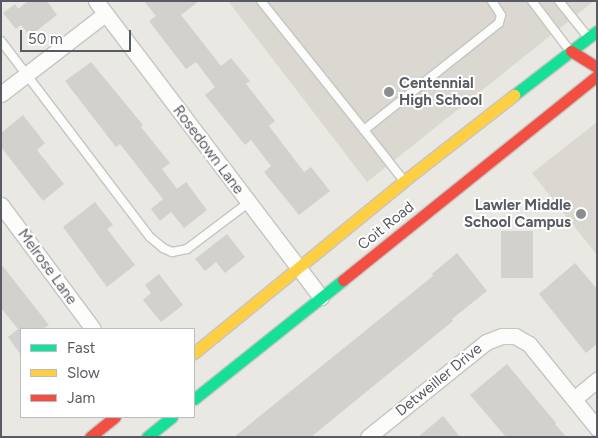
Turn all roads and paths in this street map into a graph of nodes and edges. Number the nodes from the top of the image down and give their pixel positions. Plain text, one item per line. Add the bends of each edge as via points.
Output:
1 (96, 1) edge
2 (262, 1) edge
3 (492, 1) edge
4 (532, 1) edge
5 (559, 1) edge
6 (105, 14) junction
7 (592, 34) edge
8 (1, 41) edge
9 (571, 51) junction
10 (597, 57) edge
11 (597, 67) edge
12 (27, 74) junction
13 (597, 76) edge
14 (1, 94) edge
15 (364, 130) junction
16 (404, 181) junction
17 (248, 203) junction
18 (1, 205) edge
19 (299, 269) junction
20 (322, 297) junction
21 (92, 328) edge
22 (195, 352) edge
23 (597, 380) edge
24 (195, 398) edge
25 (574, 399) junction
26 (114, 418) edge
27 (171, 418) edge
28 (597, 428) edge
29 (90, 437) edge
30 (147, 437) edge
31 (368, 437) edge

1 - 6 street, Rosedown Lane
2 - 15 lane
3 - 15 lane via 501,15 499,23
4 - 9 lane
5 - 7 lane
6 - 12 street
6 - 17 street, Rosedown Lane
7 - 9 main road, Coit Road
7 - 10 main road
8 - 12 lane
9 - 11 main road
9 - 16 main road, Coit Road
12 - 14 street
12 - 17 lane via 150,237 163,248 172,252 187,249
13 - 20 main road, Coit Road
15 - 16 lane
16 - 19 main road, Coit Road
17 - 19 street, Rosedown Lane
18 - 21 street, Melrose Lane
19 - 20 street, Rosedown Lane
19 - 22 main road, Coit Road
20 - 24 main road, Coit Road
23 - 25 street
25 - 28 street
25 - 31 street, Detweiller Drive via 529,344 515,336 502,336 486,342
26 - 29 main road
27 - 30 main road

